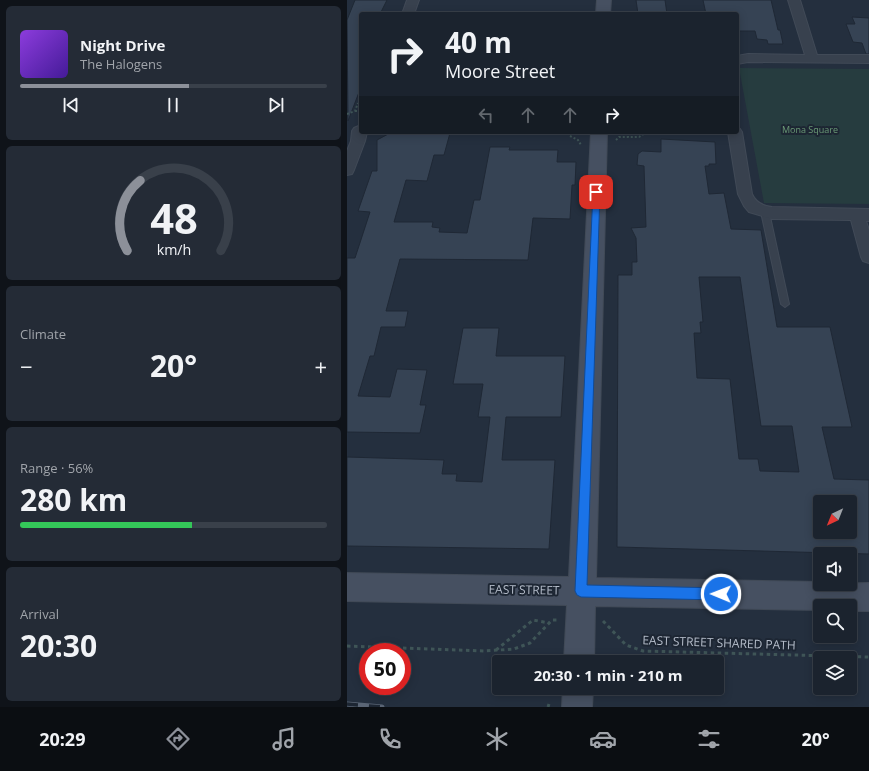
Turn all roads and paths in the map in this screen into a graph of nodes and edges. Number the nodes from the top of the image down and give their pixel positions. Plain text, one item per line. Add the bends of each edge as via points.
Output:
1 (413, 0) edge
2 (604, 0) edge
3 (794, 0) edge
4 (409, 12) edge
5 (603, 12) edge
6 (812, 59) junction
7 (869, 59) edge
8 (739, 60) edge
9 (358, 103) dead end
10 (355, 111) junction
11 (359, 111) edge
12 (347, 114) edge
13 (347, 125) edge
14 (359, 125) edge
15 (359, 132) edge
16 (570, 134) edge
17 (644, 134) edge
18 (735, 134) edge
19 (628, 137) joint
20 (600, 141) edge
21 (347, 170) edge
22 (765, 212) junction
23 (863, 214) edge
24 (869, 257) edge
25 (785, 304) dead end
26 (347, 587) edge
27 (581, 591) junction
28 (869, 598) edge
29 (604, 621) dead end
30 (347, 646) edge
31 (495, 650) junction
32 (579, 655) edge
33 (869, 657) edge
34 (578, 695) edge
35 (577, 707) edge

1 - 4 street
2 - 5 street
3 - 6 street
6 - 7 street
6 - 8 street
9 - 10 path
10 - 11 path
10 - 12 path
13 - 14 street
15 - 21 street
16 - 20 path via 581,142 581,146
17 - 19 path via 639,137
18 - 22 street via 747,201 755,209
19 - 20 path
20 - 27 street
22 - 23 street
22 - 25 lane
23 - 24 street
26 - 27 street, EAST STREET
27 - 28 street, EAST STREET
27 - 32 street
29 - 33 path, EAST STREET SHARED PATH via 627,645 643,651
30 - 31 path
31 - 31 path via 514,649 530,643 550,622 533,620
34 - 35 street

